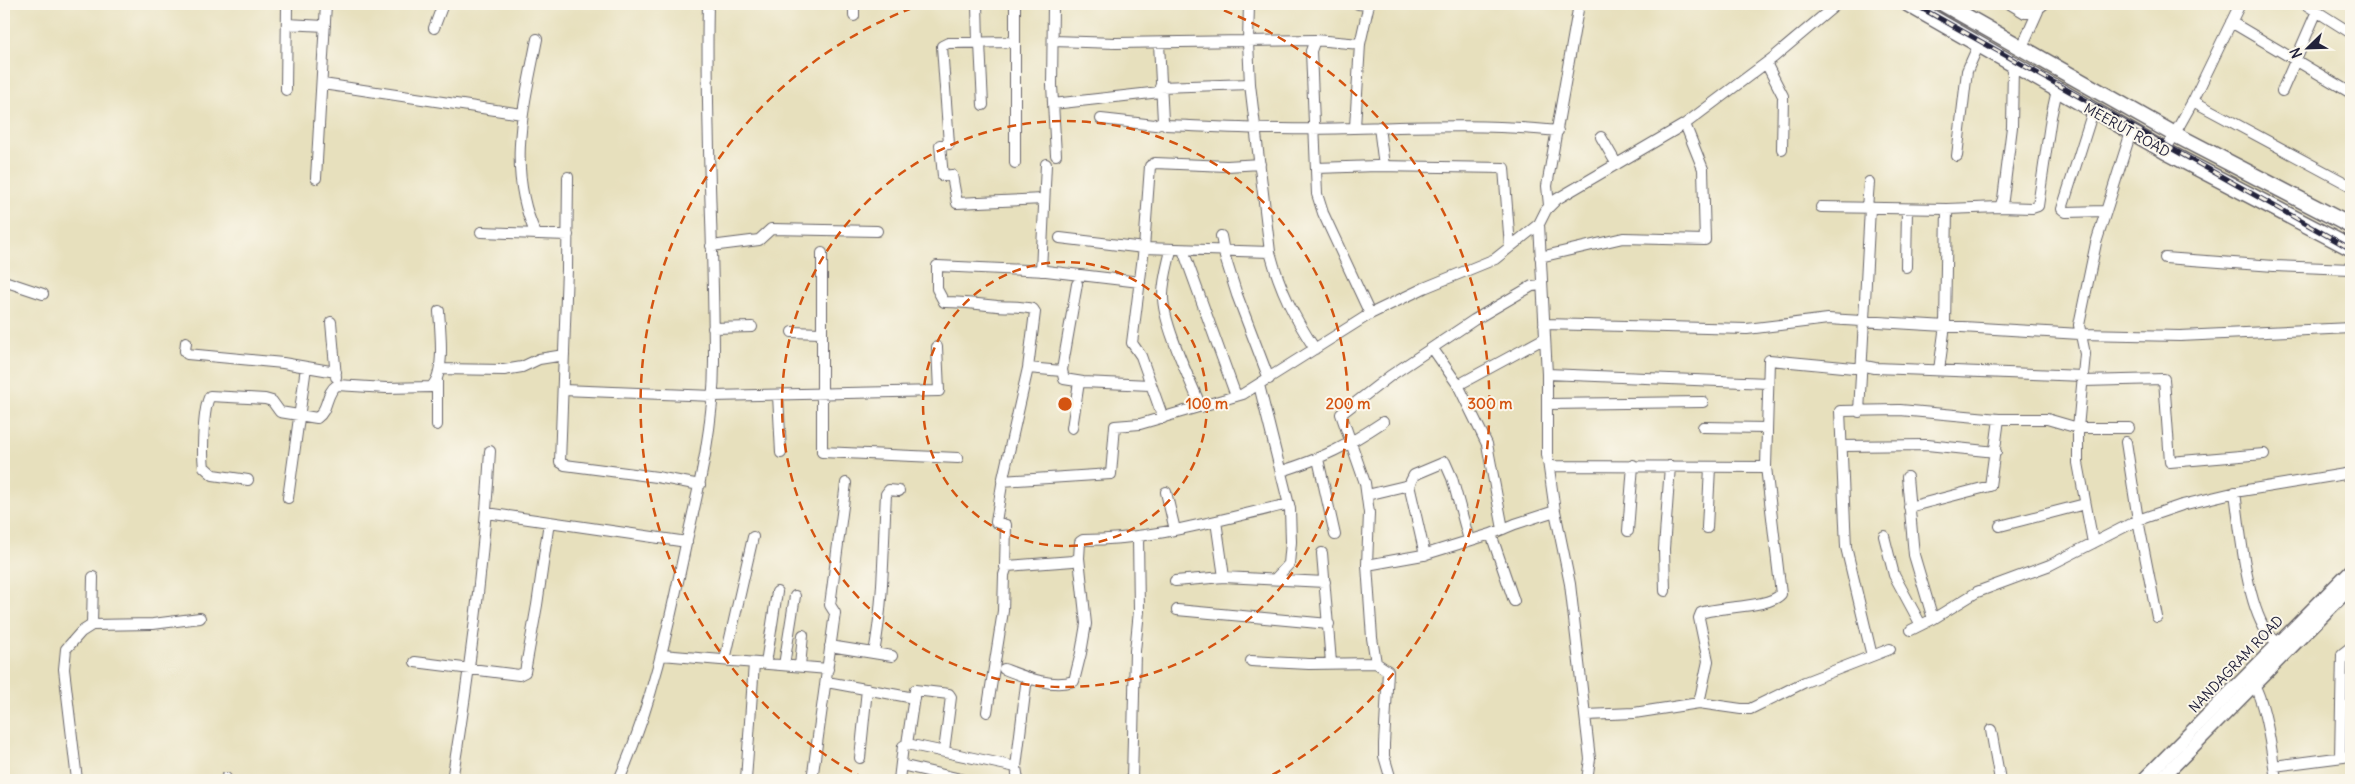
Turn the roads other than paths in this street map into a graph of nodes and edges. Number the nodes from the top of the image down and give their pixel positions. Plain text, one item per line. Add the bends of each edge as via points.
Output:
1 (287, 4) edge
2 (326, 4) edge
3 (443, 4) edge
4 (708, 4) edge
5 (854, 4) edge
6 (977, 4) edge
7 (1016, 4) edge
8 (1053, 4) edge
9 (1250, 4) edge
10 (1358, 4) edge
11 (1369, 4) edge
12 (1579, 4) edge
13 (1837, 4) edge
14 (1908, 4) edge
15 (1944, 4) edge
16 (2010, 4) edge
17 (2240, 4) edge
18 (2305, 4) edge
19 (2041, 8) edge
20 (2317, 11) junction
21 (854, 16) dead end
22 (2231, 22) junction
23 (287, 24) junction
24 (325, 26) junction
25 (434, 28) dead end
26 (2351, 32) edge
27 (537, 39) dead end
28 (1314, 40) junction
29 (1052, 41) junction
30 (1015, 42) junction
31 (1248, 42) junction
32 (979, 43) junction
33 (1159, 43) junction
34 (1360, 44) junction
35 (1979, 44) junction
36 (2022, 47) junction
37 (2295, 58) junction
38 (1766, 63) junction
39 (2013, 64) junction
40 (323, 84) junction
41 (1250, 84) junction
42 (286, 90) dead end
43 (1160, 90) junction
44 (2057, 90) junction
45 (2282, 91) dead end
46 (2351, 94) edge
47 (2193, 101) junction
48 (1053, 104) junction
49 (983, 105) dead end
50 (2092, 111) junction
51 (522, 114) junction
52 (1101, 119) dead end
53 (1163, 122) junction
54 (1685, 124) junction
55 (1355, 127) junction
56 (1378, 127) junction
57 (1313, 129) junction
58 (1255, 130) junction
59 (1558, 131) junction
60 (2131, 132) junction
61 (2174, 134) junction
62 (1601, 137) dead end
63 (1782, 148) dead end
64 (2165, 151) junction
65 (1056, 155) dead end
66 (1957, 156) dead end
67 (1015, 163) dead end
68 (1616, 163) junction
69 (1046, 164) dead end
70 (1260, 164) junction
71 (1384, 166) junction
72 (1316, 168) junction
73 (568, 177) dead end
74 (316, 178) dead end
75 (1869, 182) dead end
76 (2351, 186) edge
77 (1044, 199) junction
78 (1549, 205) junction
79 (1821, 207) dead end
80 (2000, 207) junction
81 (1869, 208) junction
82 (1907, 209) junction
83 (1947, 209) junction
84 (2105, 211) junction
85 (1539, 224) junction
86 (2351, 226) edge
87 (877, 231) dead end
88 (481, 232) dead end
89 (536, 234) junction
90 (568, 234) junction
91 (1221, 236) dead end
92 (1060, 238) dead end
93 (711, 246) junction
94 (1144, 248) junction
95 (1510, 248) junction
96 (2351, 248) edge
97 (1171, 250) junction
98 (1183, 250) junction
99 (1225, 250) junction
100 (1270, 252) junction
101 (822, 253) dead end
102 (1540, 257) junction
103 (2165, 258) dead end
104 (1906, 267) dead end
105 (2351, 269) edge
106 (1041, 270) junction
107 (4, 281) edge
108 (1140, 282) junction
109 (1077, 284) dead end
110 (1542, 285) junction
111 (43, 294) dead end
112 (439, 311) dead end
113 (1370, 314) junction
114 (1864, 319) junction
115 (331, 322) dead end
116 (1544, 324) junction
117 (1945, 325) junction
118 (752, 327) dead end
119 (713, 328) junction
120 (2351, 328) edge
121 (792, 332) dead end
122 (821, 333) junction
123 (2080, 334) junction
124 (1545, 338) junction
125 (186, 342) dead end
126 (937, 347) dead end
127 (1314, 349) junction
128 (1433, 349) junction
129 (564, 355) junction
130 (1861, 366) junction
131 (306, 367) junction
132 (1028, 368) junction
133 (440, 369) junction
134 (1939, 370) junction
135 (1062, 371) junction
136 (336, 372) junction
137 (1547, 374) junction
138 (1270, 378) junction
139 (2083, 378) junction
140 (437, 380) junction
141 (1079, 382) junction
142 (1768, 383) junction
143 (1150, 384) junction
144 (337, 385) junction
145 (1259, 385) junction
146 (1458, 385) junction
147 (563, 390) junction
148 (821, 394) junction
149 (778, 395) junction
150 (713, 396) junction
151 (1236, 396) junction
152 (1703, 402) dead end
153 (1547, 404) junction
154 (1202, 407) junction
155 (1859, 412) junction
156 (299, 416) junction
157 (1163, 418) junction
158 (1999, 419) junction
159 (1383, 422) dead end
160 (437, 425) dead end
161 (1703, 427) dead end
162 (1072, 428) dead end
163 (1767, 428) junction
164 (2078, 428) junction
165 (2129, 428) dead end
166 (1352, 442) junction
167 (2126, 442) dead end
168 (1843, 446) junction
169 (490, 451) dead end
170 (1996, 452) junction
171 (781, 453) dead end
172 (2264, 454) dead end
173 (958, 458) dead end
174 (1318, 460) junction
175 (1633, 465) junction
176 (1549, 466) junction
177 (1670, 466) junction
178 (1710, 467) junction
179 (1766, 467) junction
180 (1282, 471) junction
181 (2351, 473) edge
182 (1907, 477) dead end
183 (248, 480) dead end
184 (1002, 481) junction
185 (846, 483) dead end
186 (700, 484) junction
187 (1409, 485) junction
188 (899, 491) dead end
189 (1166, 492) dead end
190 (2235, 492) junction
191 (1367, 495) junction
192 (288, 498) dead end
193 (1289, 504) junction
194 (2085, 504) junction
195 (1909, 507) junction
196 (1555, 510) junction
197 (487, 513) junction
198 (2138, 520) junction
199 (1216, 521) junction
200 (548, 522) junction
201 (2000, 526) dead end
202 (1707, 528) dead end
203 (1503, 529) junction
204 (1175, 530) junction
205 (1628, 531) dead end
206 (1491, 534) junction
207 (1335, 535) dead end
208 (1884, 536) dead end
209 (753, 537) dead end
210 (1138, 537) junction
211 (1469, 540) junction
212 (687, 542) junction
213 (2093, 543) junction
214 (1322, 553) dead end
215 (1425, 554) junction
216 (1079, 558) junction
217 (1368, 565) junction
218 (1006, 567) junction
219 (2351, 570) edge
220 (93, 577) dead end
221 (1224, 577) junction
222 (1275, 579) junction
223 (1175, 581) dead end
224 (1325, 582) junction
225 (2351, 587) edge
226 (1665, 591) dead end
227 (777, 592) dead end
228 (795, 596) dead end
229 (1514, 601) dead end
230 (1177, 610) dead end
231 (2157, 617) dead end
232 (200, 618) dead end
233 (1933, 619) junction
234 (773, 620) junction
235 (790, 623) junction
236 (1329, 624) junction
237 (1921, 625) junction
238 (92, 626) junction
239 (1911, 630) dead end
240 (803, 635) dead end
241 (830, 646) junction
242 (2282, 647) junction
243 (2351, 647) edge
244 (1890, 649) dead end
245 (874, 653) junction
246 (662, 654) junction
247 (892, 656) dead end
248 (1872, 656) junction
249 (725, 660) junction
250 (1251, 661) dead end
251 (415, 662) dead end
252 (1376, 662) junction
253 (754, 663) junction
254 (766, 663) junction
255 (1331, 663) junction
256 (784, 665) junction
257 (800, 666) junction
258 (828, 669) junction
259 (1004, 669) dead end
260 (468, 670) junction
261 (1030, 678) junction
262 (2251, 680) junction
263 (827, 682) junction
264 (867, 689) junction
265 (914, 698) junction
266 (2346, 701) edge
267 (1699, 703) junction
268 (987, 712) dead end
269 (1586, 715) junction
270 (1991, 730) dead end
271 (908, 744) junction
272 (944, 751) junction
273 (2351, 756) edge
274 (2340, 757) junction
275 (860, 758) dead end
276 (901, 764) junction
277 (2274, 766) junction
278 (1016, 767) junction
279 (929, 776) edge
280 (77, 780) edge
281 (452, 780) edge
282 (620, 780) edge
283 (746, 780) edge
284 (812, 780) edge
285 (899, 780) edge
286 (966, 780) edge
287 (1018, 780) edge
288 (1132, 780) edge
289 (1391, 780) edge
290 (1587, 780) edge
291 (2000, 780) edge
292 (2143, 780) edge
293 (2160, 780) edge
294 (2276, 780) edge

1 - 23 street
2 - 24 street
3 - 25 street
4 - 93 street
5 - 21 street
6 - 32 street
7 - 30 street
8 - 29 street
9 - 31 street
10 - 11 street
11 - 34 street
12 - 59 street
13 - 38 street
14 - 35 main road, MEERUT ROAD
15 - 36 main road, MEERUT ROAD
16 - 19 street via 2025,13
17 - 22 street
18 - 20 street
19 - 36 street
20 - 26 street
20 - 37 street
22 - 37 street
22 - 47 street
23 - 24 street
23 - 42 street
24 - 40 street
27 - 51 street
28 - 31 street
28 - 34 street
28 - 57 street via 1311,51
29 - 33 street
29 - 48 street
30 - 32 street
30 - 67 street
31 - 33 street
31 - 41 street
32 - 49 street
32 - 77 street via 948,43 942,46 948,144 940,145 943,176 952,175 957,203
33 - 43 street
34 - 55 street
35 - 39 main road, MEERUT ROAD
35 - 66 street via 1967,71
36 - 61 main road, MEERUT ROAD
37 - 45 street
37 - 46 street
38 - 54 street
38 - 63 street via 1782,96
39 - 44 main road, MEERUT ROAD
39 - 80 street via 2012,127
40 - 51 street
40 - 74 street
41 - 43 street
41 - 58 street
43 - 48 street
43 - 53 street
44 - 50 main road, MEERUT ROAD
44 - 80 street via 2038,206
47 - 61 street
47 - 76 street
48 - 65 street
50 - 60 main road, MEERUT ROAD
50 - 84 street via 2062,209 2066,212
51 - 89 street via 519,176 528,216
52 - 53 street
53 - 58 street via 1166,125
54 - 68 street
54 - 102 street via 1704,169 1705,240 1622,238
55 - 56 street
55 - 57 street
56 - 59 street via 1526,127
56 - 71 street
57 - 58 street
57 - 72 street
58 - 70 street
59 - 78 street via 1547,186
60 - 64 main road, MEERUT ROAD
60 - 84 street
61 - 64 street
61 - 86 main road, MEERUT ROAD
62 - 68 street
64 - 96 main road, MEERUT ROAD
68 - 78 street
69 - 77 street
70 - 94 street via 1152,164
70 - 100 street
71 - 72 street
71 - 95 street via 1504,168
72 - 113 street via 1320,204
73 - 90 street
75 - 81 street
77 - 106 street
78 - 85 street
79 - 81 street
80 - 83 street
81 - 82 street
81 - 114 street
82 - 83 street
82 - 104 street
83 - 117 street
84 - 123 street via 2079,325
85 - 95 street
85 - 102 street
87 - 93 street via 771,229 759,240
88 - 89 street
89 - 90 street
90 - 129 street
91 - 99 street
92 - 94 street
93 - 119 street
94 - 97 street
94 - 108 street
95 - 113 street via 1485,265 1424,288
97 - 98 street
97 - 154 street via 1163,302
98 - 99 street
98 - 151 street
99 - 100 street
99 - 138 street via 1237,295
100 - 127 street via 1291,313
101 - 122 street
102 - 110 street
103 - 105 street
106 - 108 street
106 - 132 street via 937,266 937,289 944,302 971,301 1033,309
107 - 111 street
108 - 143 street via 1132,343 1141,356
109 - 135 street
110 - 116 street
110 - 128 street via 1532,286 1474,320
112 - 133 street
113 - 127 street
114 - 116 street via 1828,318 1747,329
114 - 117 street
114 - 130 street
115 - 136 street
116 - 124 street
117 - 123 street
117 - 134 street
118 - 119 street
119 - 150 street
120 - 123 street via 2180,336
121 - 122 street
122 - 148 street
123 - 139 street via 2085,354
124 - 137 street
124 - 146 street
125 - 131 street via 187,354
126 - 148 street via 939,391
127 - 138 street
128 - 146 street
128 - 166 street via 1390,376 1341,414
129 - 133 street via 539,358 522,367 504,370
129 - 147 street
130 - 134 street
130 - 142 street via 1769,360
130 - 155 street
131 - 136 street
131 - 156 street
132 - 135 street
132 - 184 street
133 - 140 street
134 - 139 street
135 - 141 street via 1064,379
136 - 144 street
137 - 142 street
137 - 153 street
138 - 145 street
139 - 164 street
139 - 172 street via 2164,379 2170,462
140 - 144 street via 426,388
140 - 160 street
141 - 143 street
141 - 162 street
142 - 163 street
143 - 157 street
144 - 156 street via 329,393 320,416
145 - 151 street
145 - 180 street
146 - 203 street via 1487,444
147 - 150 street
147 - 186 street via 562,464
148 - 149 street
148 - 173 street via 822,452
149 - 150 street
149 - 171 street
150 - 186 street
151 - 154 street
152 - 153 street
153 - 176 street
154 - 157 street
155 - 158 street via 1900,410
155 - 168 street via 1840,411
156 - 183 street via 280,412 272,401 266,399 208,398 204,466 213,475
156 - 192 street
157 - 184 street via 1115,426 1111,474
158 - 164 street via 2047,419
158 - 170 street
159 - 166 street
161 - 163 street
163 - 179 street
164 - 165 street
164 - 194 street via 2078,464
166 - 174 street
166 - 191 street
167 - 198 street
168 - 170 street via 1926,445
168 - 248 street via 1846,547
169 - 197 street
170 - 195 street via 1990,486
174 - 180 street
174 - 207 street
175 - 176 street
175 - 177 street
175 - 205 street
176 - 196 street
177 - 178 street
177 - 226 street via 1664,549
178 - 179 street
178 - 202 street
179 - 267 street via 1781,594 1762,602 1701,613 1699,618 1708,661
180 - 193 street
181 - 190 street
182 - 195 street
184 - 218 street via 996,522 1006,525
185 - 241 street via 830,602 835,612
186 - 212 street
187 - 191 street
187 - 211 street via 1414,475 1445,462
187 - 215 street
188 - 245 street via 889,490 886,494 882,552 884,572
189 - 204 street
190 - 198 street via 2182,504
190 - 242 street via 2245,565 2257,612 2265,630
191 - 217 street
193 - 199 street
193 - 222 street via 1291,542 1288,564
194 - 201 street
194 - 213 street
195 - 233 street via 1916,565
196 - 203 street
196 - 269 street via 1570,584
197 - 200 street
197 - 260 street
198 - 213 street
198 - 231 street
199 - 204 street
199 - 221 street
200 - 212 street
200 - 260 street via 525,672 519,675
203 - 206 street
204 - 210 street
206 - 211 street
206 - 229 street
208 - 237 street via 1894,575
209 - 249 street
210 - 216 street via 1081,541
210 - 288 street via 1139,611
211 - 215 street
212 - 246 street
213 - 233 street via 2050,565 1977,592
214 - 224 street
215 - 217 street
216 - 218 street
216 - 261 street via 1086,624 1074,681 1063,684
217 - 252 street via 1369,614
218 - 268 street via 1004,602
219 - 242 street, NANDAGRAM ROAD
220 - 238 street
221 - 222 street
221 - 223 street
222 - 224 street
224 - 236 street
225 - 242 street, NANDAGRAM ROAD
227 - 234 street
228 - 235 street
230 - 236 street
232 - 238 street via 153,624
233 - 237 street
234 - 235 street
234 - 254 street
235 - 256 street
236 - 255 street
237 - 239 street
238 - 280 street via 71,642 64,656 67,709
240 - 257 street
241 - 245 street
241 - 258 street
242 - 262 street, NANDAGRAM ROAD
243 - 266 street via 2342,654
244 - 248 street
245 - 247 street
246 - 249 street
246 - 282 street via 636,742
248 - 267 street via 1805,682 1750,709
249 - 253 street
250 - 255 street
251 - 260 street
252 - 255 street
252 - 289 street via 1388,671 1384,756
253 - 254 street
253 - 283 street
254 - 256 street
256 - 257 street
257 - 258 street
258 - 263 street
259 - 261 street
260 - 281 street
261 - 278 street via 1026,685
262 - 277 street via 2263,712
262 - 292 street, NANDAGRAM ROAD
262 - 293 street, NANDAGRAM ROAD
263 - 264 street
263 - 284 street
264 - 265 street
264 - 275 street
265 - 271 street
265 - 272 street via 915,690 949,694
266 - 274 street
267 - 269 street
269 - 290 street via 1590,759
270 - 291 street
271 - 272 street
271 - 276 street via 903,746
272 - 278 street
273 - 274 street
274 - 277 street
276 - 279 street
276 - 285 street
277 - 294 street
278 - 287 street
279 - 286 street

